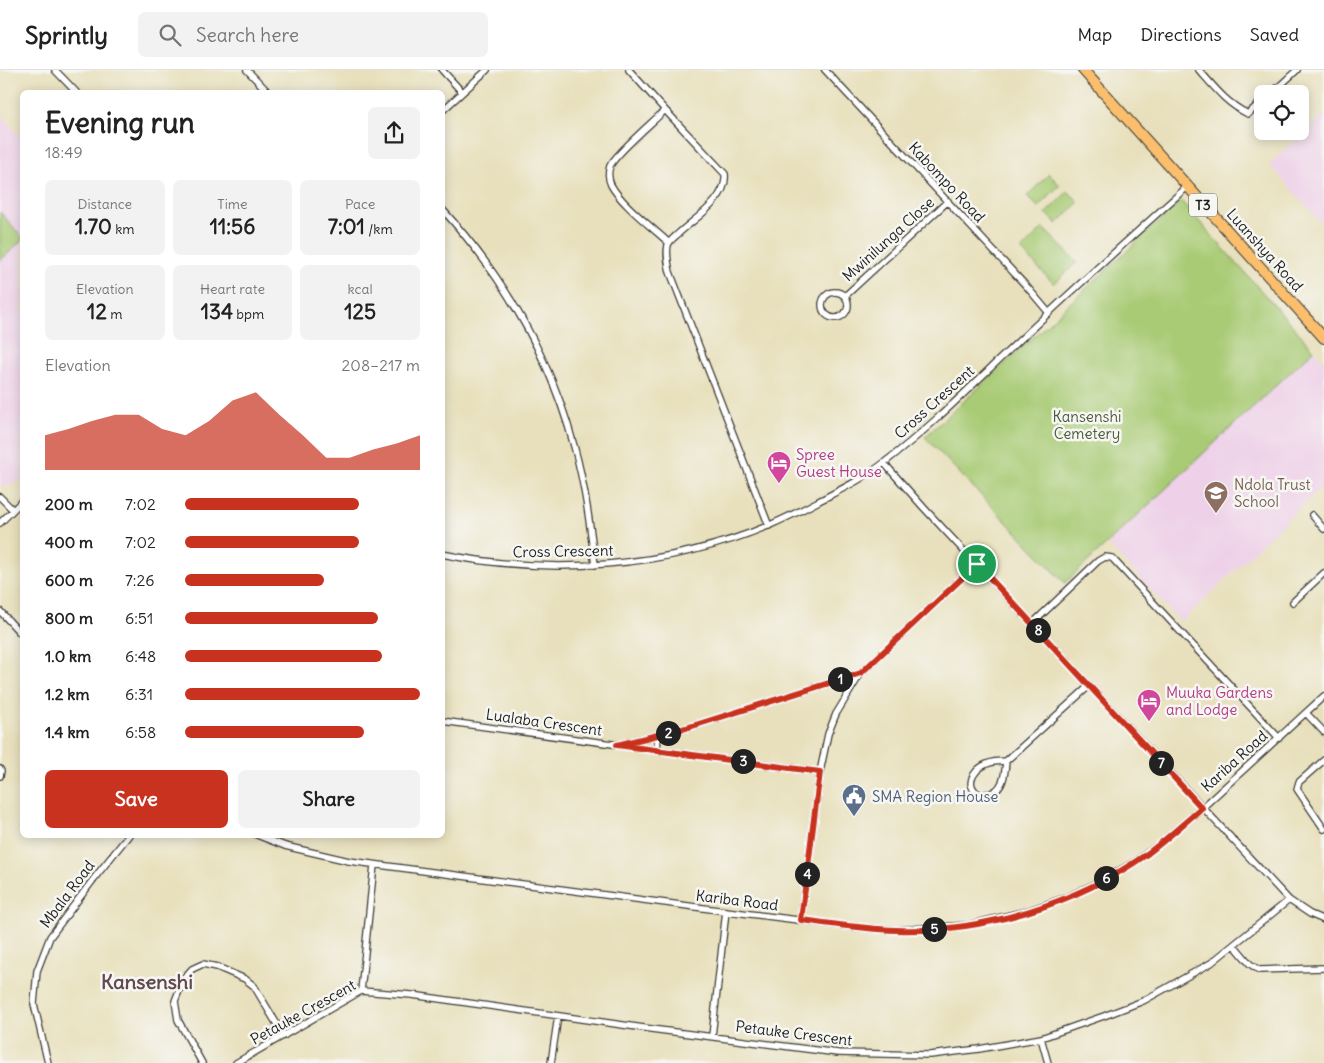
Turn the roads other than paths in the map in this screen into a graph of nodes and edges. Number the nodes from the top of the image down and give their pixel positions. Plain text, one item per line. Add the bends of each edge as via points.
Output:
1 (55, 70) edge
2 (247, 70) edge
3 (442, 70) edge
4 (487, 70) edge
5 (629, 70) edge
6 (825, 70) edge
7 (1083, 70) edge
8 (1200, 70) edge
9 (1297, 70) edge
10 (1281, 85) edge
11 (74, 90) edge
12 (266, 90) edge
13 (462, 92) junction
14 (445, 108) edge
15 (1254, 108) edge
16 (664, 110) junction
17 (1187, 187) junction
18 (948, 201) junction
19 (445, 212) edge
20 (669, 243) junction
21 (845, 296) junction
22 (1049, 313) junction
23 (1324, 338) edge
24 (884, 463) junction
25 (0, 497) edge
26 (20, 503) edge
27 (13, 510) junction
28 (1312, 515) dead end
29 (0, 523) edge
30 (769, 526) junction
31 (1324, 529) edge
32 (445, 555) edge
33 (977, 564) junction
34 (595, 565) junction
35 (1324, 573) edge
36 (1293, 602) dead end
37 (0, 611) edge
38 (1032, 624) junction
39 (20, 633) edge
40 (861, 673) junction
41 (1089, 686) junction
42 (1324, 696) edge
43 (1306, 713) junction
44 (445, 721) edge
45 (1324, 732) edge
46 (658, 736) junction
47 (1278, 738) junction
48 (617, 745) junction
49 (657, 750) junction
50 (1324, 760) edge
51 (1006, 761) junction
52 (0, 769) edge
53 (820, 772) junction
54 (0, 776) edge
55 (1202, 808) junction
56 (1324, 828) edge
57 (127, 838) edge
58 (265, 838) edge
59 (374, 865) junction
60 (1289, 900) junction
61 (726, 911) junction
62 (801, 920) junction
63 (1324, 920) edge
64 (1234, 945) junction
65 (1324, 968) edge
66 (361, 992) junction
67 (558, 1016) junction
68 (284, 1036) junction
69 (712, 1036) junction
70 (1041, 1038) junction
71 (48, 1063) edge
72 (202, 1063) edge
73 (236, 1063) edge
74 (551, 1063) edge
75 (1048, 1063) edge

1 - 11 street
2 - 12 street
3 - 13 street
4 - 13 street
5 - 16 street
6 - 18 street, Kabompo Road
7 - 17 highway, Luanshya Road / T3
8 - 15 street via 1226,101 1248,114
9 - 10 street
13 - 14 street
16 - 20 street via 619,154 610,166 608,176 611,185 630,208
16 - 20 street via 718,165 725,174 726,183 710,206
17 - 22 street, Cross Crescent
17 - 23 highway, Luanshya Road / T3
18 - 21 street, Mwinilunga Close
18 - 22 street, Kabompo Road
19 - 34 street via 502,285 529,329 556,391 574,446 587,502
20 - 30 street via 670,272
21 - 21 street, Mwinilunga Close via 848,306 843,315 833,318 824,312 825,296 835,292
22 - 24 street, Cross Crescent
24 - 30 street, Cross Crescent via 830,496
24 - 33 street
25 - 27 street
26 - 27 street
27 - 29 street
28 - 31 street
30 - 34 street, Cross Crescent via 672,555
32 - 34 street, Cross Crescent via 507,564
33 - 38 street
33 - 40 street
35 - 36 street
37 - 39 street
38 - 41 street
38 - 47 street via 1098,561 1112,558
40 - 46 street
40 - 53 street via 832,723
41 - 51 street
41 - 55 street
42 - 43 street, Kariba Road
43 - 45 street
43 - 47 street, Kariba Road
44 - 48 street, Lualaba Crescent
46 - 48 street
46 - 49 street
47 - 55 street, Kariba Road
48 - 49 street, Lualaba Crescent
49 - 53 street, Lualaba Crescent
50 - 56 street via 1300,782 1297,789
51 - 51 street via 1004,780 995,792 981,794 975,791 971,778 975,772 988,763
52 - 54 street
53 - 62 street
55 - 60 street
55 - 62 street, Kariba Road via 1126,867 1072,895 1014,915 969,925 897,930
57 - 71 street, Mbala Road via 50,937 37,971 34,1004
58 - 59 street, Kariba Road via 314,854
59 - 61 street, Kariba Road
59 - 66 street
60 - 63 street
60 - 64 street, Petauke Crescent
61 - 62 street, Kariba Road
61 - 69 street
64 - 65 street via 1253,967 1260,970
64 - 70 street, Petauke Crescent via 1206,966 1143,1001
66 - 67 street, Petauke Crescent
66 - 68 street, Petauke Crescent
67 - 69 street, Petauke Crescent
67 - 74 street
68 - 72 street via 254,986 245,979 203,964 184,978 176,1001 178,1020
68 - 73 street, Petauke Crescent
69 - 70 street, Petauke Crescent via 838,1053 917,1055 950,1054
70 - 75 street

